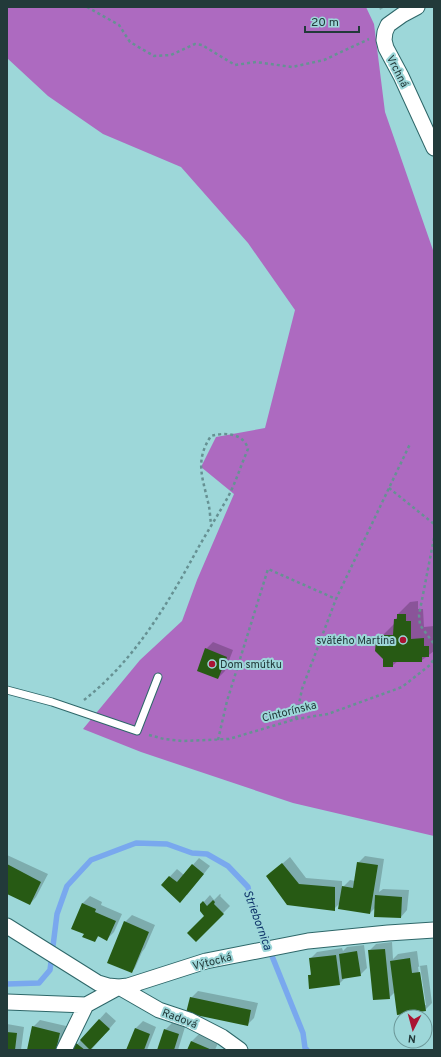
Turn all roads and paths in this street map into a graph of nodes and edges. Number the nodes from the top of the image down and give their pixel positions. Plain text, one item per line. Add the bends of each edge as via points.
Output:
1 (87, 7) edge
2 (417, 7) edge
3 (385, 32) junction
4 (434, 148) edge
5 (410, 444) dead end
6 (388, 488) junction
7 (211, 524) junction
8 (434, 524) edge
9 (434, 538) edge
10 (336, 599) junction
11 (434, 644) edge
12 (434, 659) edge
13 (158, 677) dead end
14 (7, 690) edge
15 (65, 706) junction
16 (296, 719) junction
17 (137, 731) junction
18 (218, 740) junction
19 (7, 926) edge
20 (434, 930) edge
21 (119, 987) junction
22 (7, 1002) edge
23 (86, 1005) junction
24 (64, 1050) edge
25 (240, 1050) edge

1 - 3 path via 119,25 130,42 154,56 171,55 195,44 202,45 235,65 256,62 292,67 324,60
2 - 3 street via 392,21
3 - 4 street, Vrchná via 386,48
5 - 6 path
6 - 8 path
6 - 10 path
7 - 7 path via 228,496 248,449 247,444 231,434 211,436 202,454 200,466
7 - 15 path via 172,595 135,649 105,683 80,703
9 - 11 path via 419,615 420,625
10 - 16 path via 302,689
10 - 18 path via 268,569 227,701
12 - 16 path, Cintorínska via 402,687 328,714
13 - 17 lane
14 - 15 lane
15 - 17 lane
16 - 18 path, Cintorínska
17 - 18 path, Cintorínska via 170,740
19 - 21 street, Výtocká via 98,983
20 - 21 street, Výtocká via 308,941 206,961
21 - 23 street
21 - 25 street, Radová via 159,1010 189,1020 222,1037
22 - 23 street
23 - 24 street

